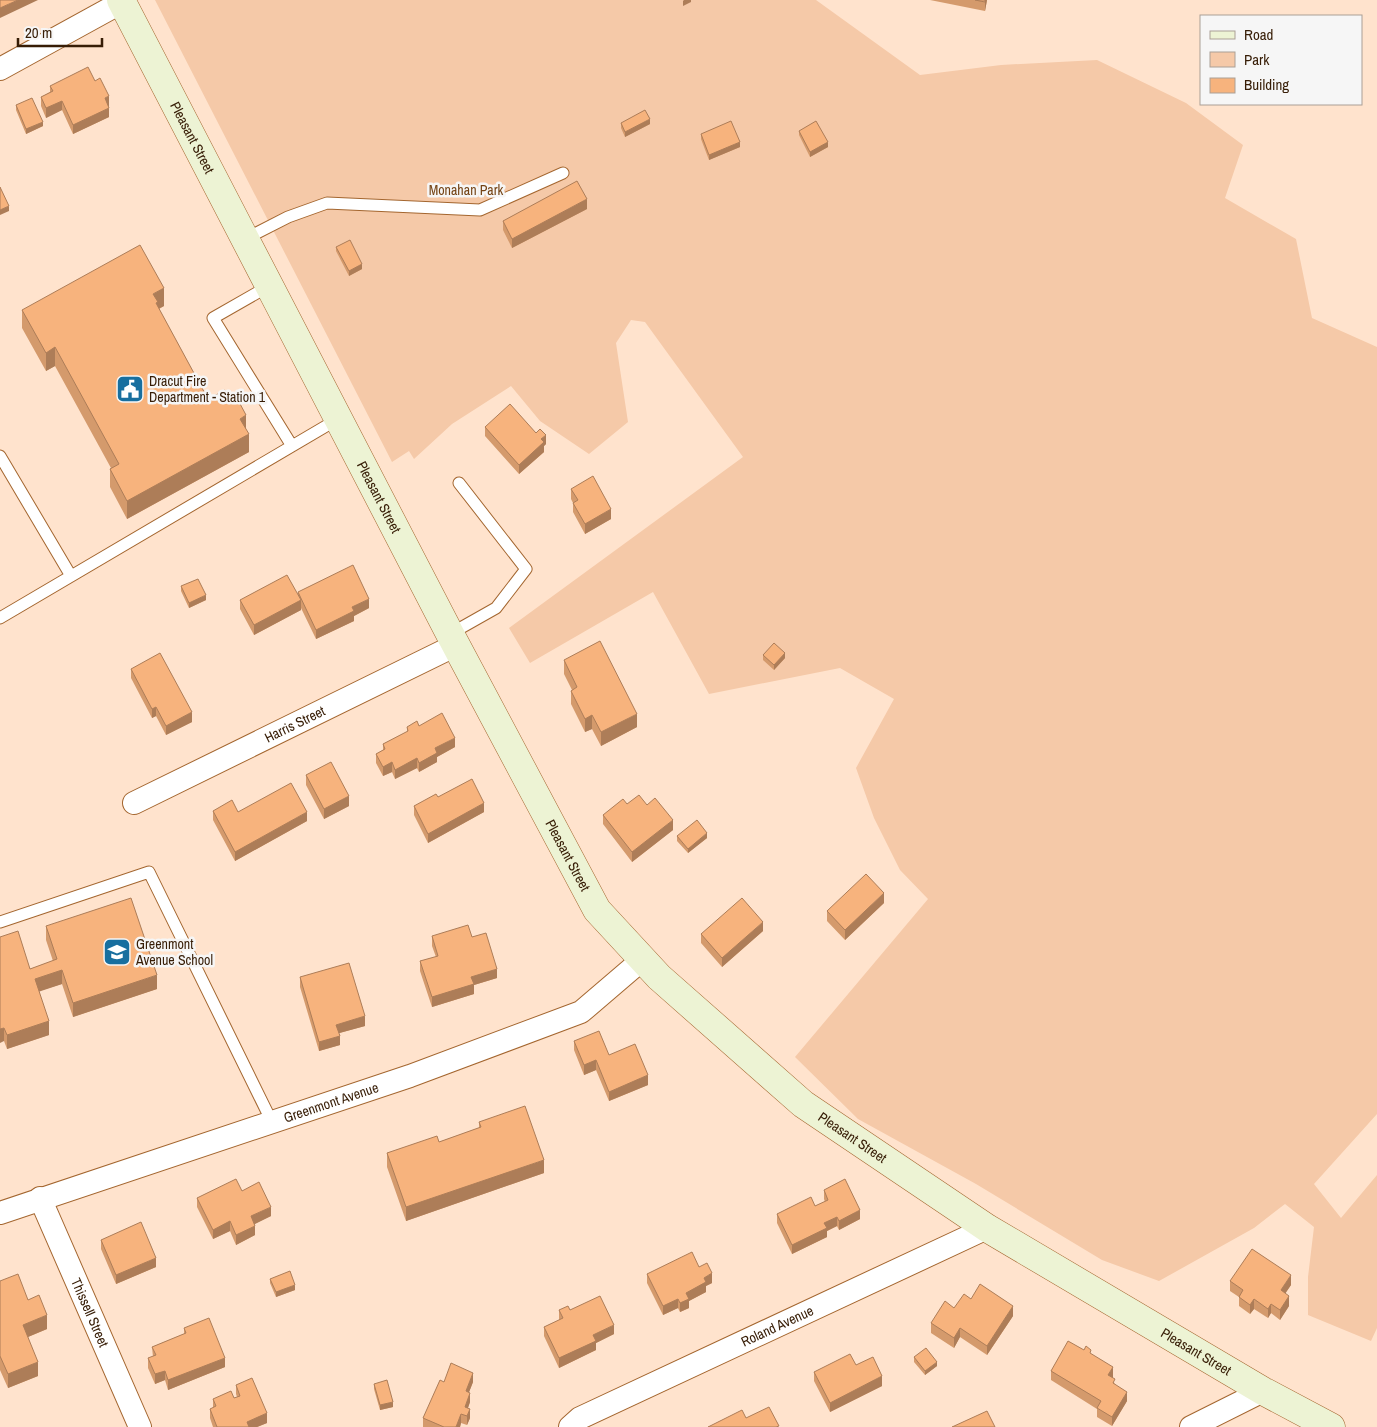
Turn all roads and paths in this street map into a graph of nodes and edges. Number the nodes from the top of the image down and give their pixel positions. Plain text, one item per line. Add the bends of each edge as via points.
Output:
1 (121, 1) edge
2 (0, 69) edge
3 (563, 173) dead end
4 (245, 239) junction
5 (269, 286) junction
6 (338, 419) junction
7 (292, 446) junction
8 (0, 456) edge
9 (459, 483) dead end
10 (72, 576) junction
11 (0, 618) edge
12 (453, 640) junction
13 (134, 803) dead end
14 (0, 922) edge
15 (643, 959) junction
16 (272, 1122) junction
17 (40, 1198) junction
18 (0, 1213) edge
19 (987, 1228) junction
20 (1263, 1391) junction
21 (140, 1427) edge
22 (570, 1427) edge
23 (1191, 1427) edge
24 (1331, 1427) edge

1 - 2 street
1 - 4 main road, Pleasant Street
3 - 4 lane via 480,210 328,203 288,217
4 - 5 main road, Pleasant Street
5 - 6 main road, Pleasant Street
5 - 7 lane via 214,318
6 - 7 lane
6 - 12 main road, Pleasant Street
7 - 10 lane
8 - 10 lane
9 - 12 lane via 526,570 496,608
10 - 11 lane
12 - 13 street, Harris Street
12 - 15 main road, Pleasant Street via 597,910
14 - 16 lane via 150,872
15 - 16 street, Greenmont Avenue via 581,1012 410,1076
15 - 19 main road, Pleasant Street via 659,977 803,1104
16 - 17 street, Greenmont Avenue
17 - 18 street, Greenmont Avenue
17 - 21 street, Thissell Street
19 - 20 main road, Pleasant Street
19 - 22 street, Roland Avenue via 580,1418
20 - 23 street
20 - 24 main road, Pleasant Street

